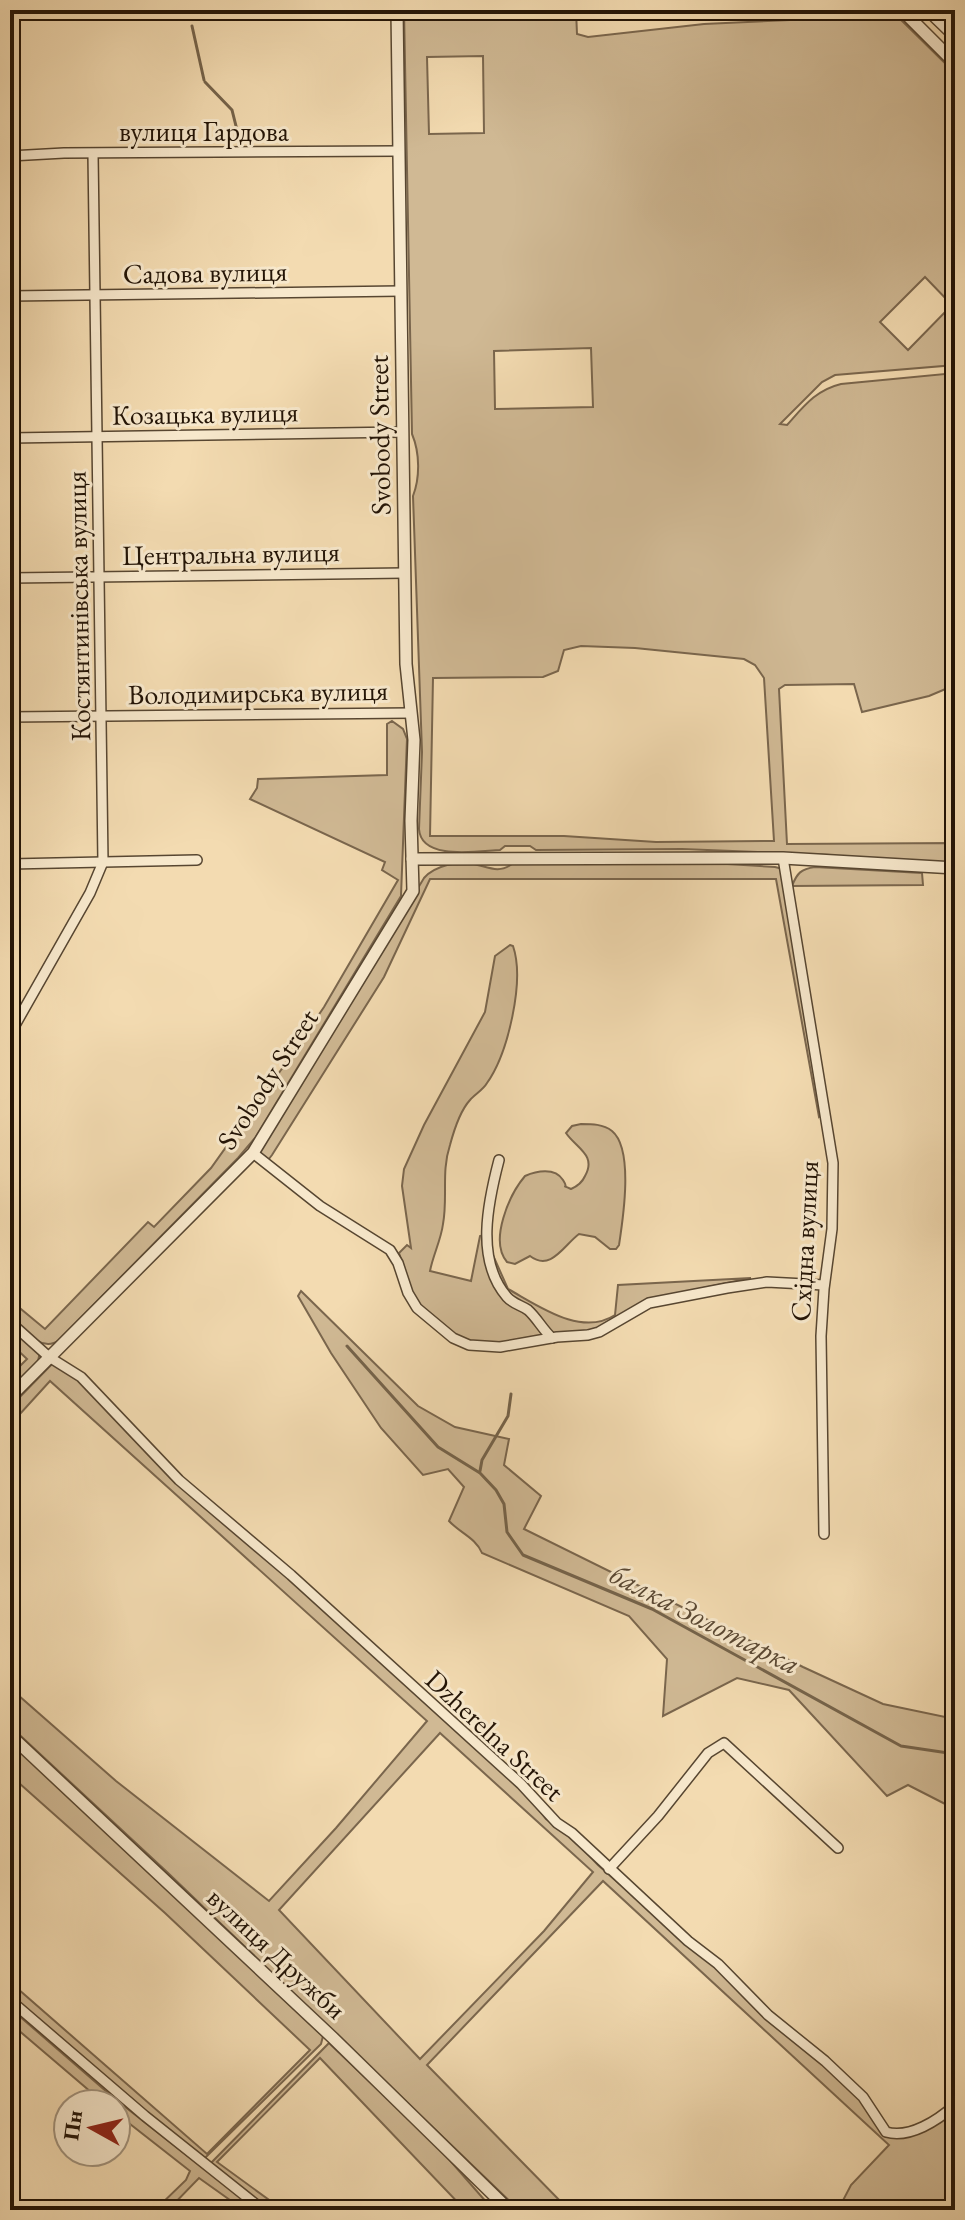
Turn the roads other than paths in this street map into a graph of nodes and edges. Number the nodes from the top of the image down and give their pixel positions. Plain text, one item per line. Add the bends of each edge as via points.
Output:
1 (173, 10) edge
2 (277, 10) edge
3 (902, 10) edge
4 (928, 10) edge
5 (397, 11) edge
6 (101, 12) edge
7 (955, 36) edge
8 (955, 63) edge
9 (399, 151) junction
10 (93, 154) junction
11 (10, 156) edge
12 (401, 291) junction
13 (96, 295) junction
14 (10, 296) edge
15 (402, 432) junction
16 (98, 437) junction
17 (10, 438) edge
18 (405, 573) junction
19 (99, 577) junction
20 (10, 578) edge
21 (411, 713) junction
22 (102, 716) junction
23 (10, 717) edge
24 (783, 858) junction
25 (412, 859) junction
26 (197, 860) dead end
27 (103, 862) junction
28 (10, 864) edge
29 (955, 868) edge
30 (10, 1034) edge
31 (253, 1153) junction
32 (499, 1160) dead end
33 (824, 1285) junction
34 (10, 1322) edge
35 (552, 1338) junction
36 (49, 1357) junction
37 (10, 1397) edge
38 (824, 1534) dead end
39 (10, 1735) edge
40 (838, 1848) dead end
41 (609, 1869) junction
42 (10, 2000) edge
43 (955, 2105) edge
44 (263, 2210) edge
45 (509, 2210) edge

1 - 6 street
2 - 5 street
3 - 8 street
4 - 7 street
5 - 9 street, Svobody Street
9 - 10 street, вулиця Гардова
9 - 12 street, Svobody Street
10 - 11 street, вулиця Гардова
10 - 13 street, Костянтинівська вулиця
12 - 13 street, Садова вулиця
12 - 15 street, Svobody Street
13 - 14 street, Садова вулиця
13 - 16 street, Костянтинівська вулиця
15 - 16 street, Козацька вулиця
15 - 18 street, Svobody Street
16 - 17 street, Козацька вулиця
16 - 19 street, Костянтинівська вулиця
18 - 19 street, Центральна вулиця
18 - 21 street, Svobody Street
19 - 20 street, Центральна вулиця
19 - 22 street, Костянтинівська вулиця
21 - 22 street, Володимирська вулиця
21 - 25 street, Svobody Street
22 - 23 street, Володимирська вулиця
22 - 27 street, Костянтинівська вулиця
24 - 25 street
24 - 29 street
24 - 33 street, Східна вулиця via 833,1163
25 - 31 street, Svobody Street via 413,891
26 - 27 street
27 - 28 street
27 - 30 street, Костянтинівська вулиця
31 - 35 street via 320,1206 390,1250 417,1308 453,1338 490,1347
31 - 36 street, Svobody Street
32 - 35 street via 487,1231 492,1270 505,1295 531,1313
33 - 35 street via 767,1282 659,1299 599,1332
33 - 38 street, Східна вулиця
34 - 36 street, Dzherelna Street
36 - 37 street, Svobody Street
36 - 41 street, Dzherelna Street via 81,1377 179,1480 291,1575
39 - 45 street, вулиця Дружби
40 - 41 street via 724,1743 708,1753
41 - 43 street, Dzherelna Street via 835,2070 863,2097 886,2132 898,2134 938,2120
42 - 44 street

